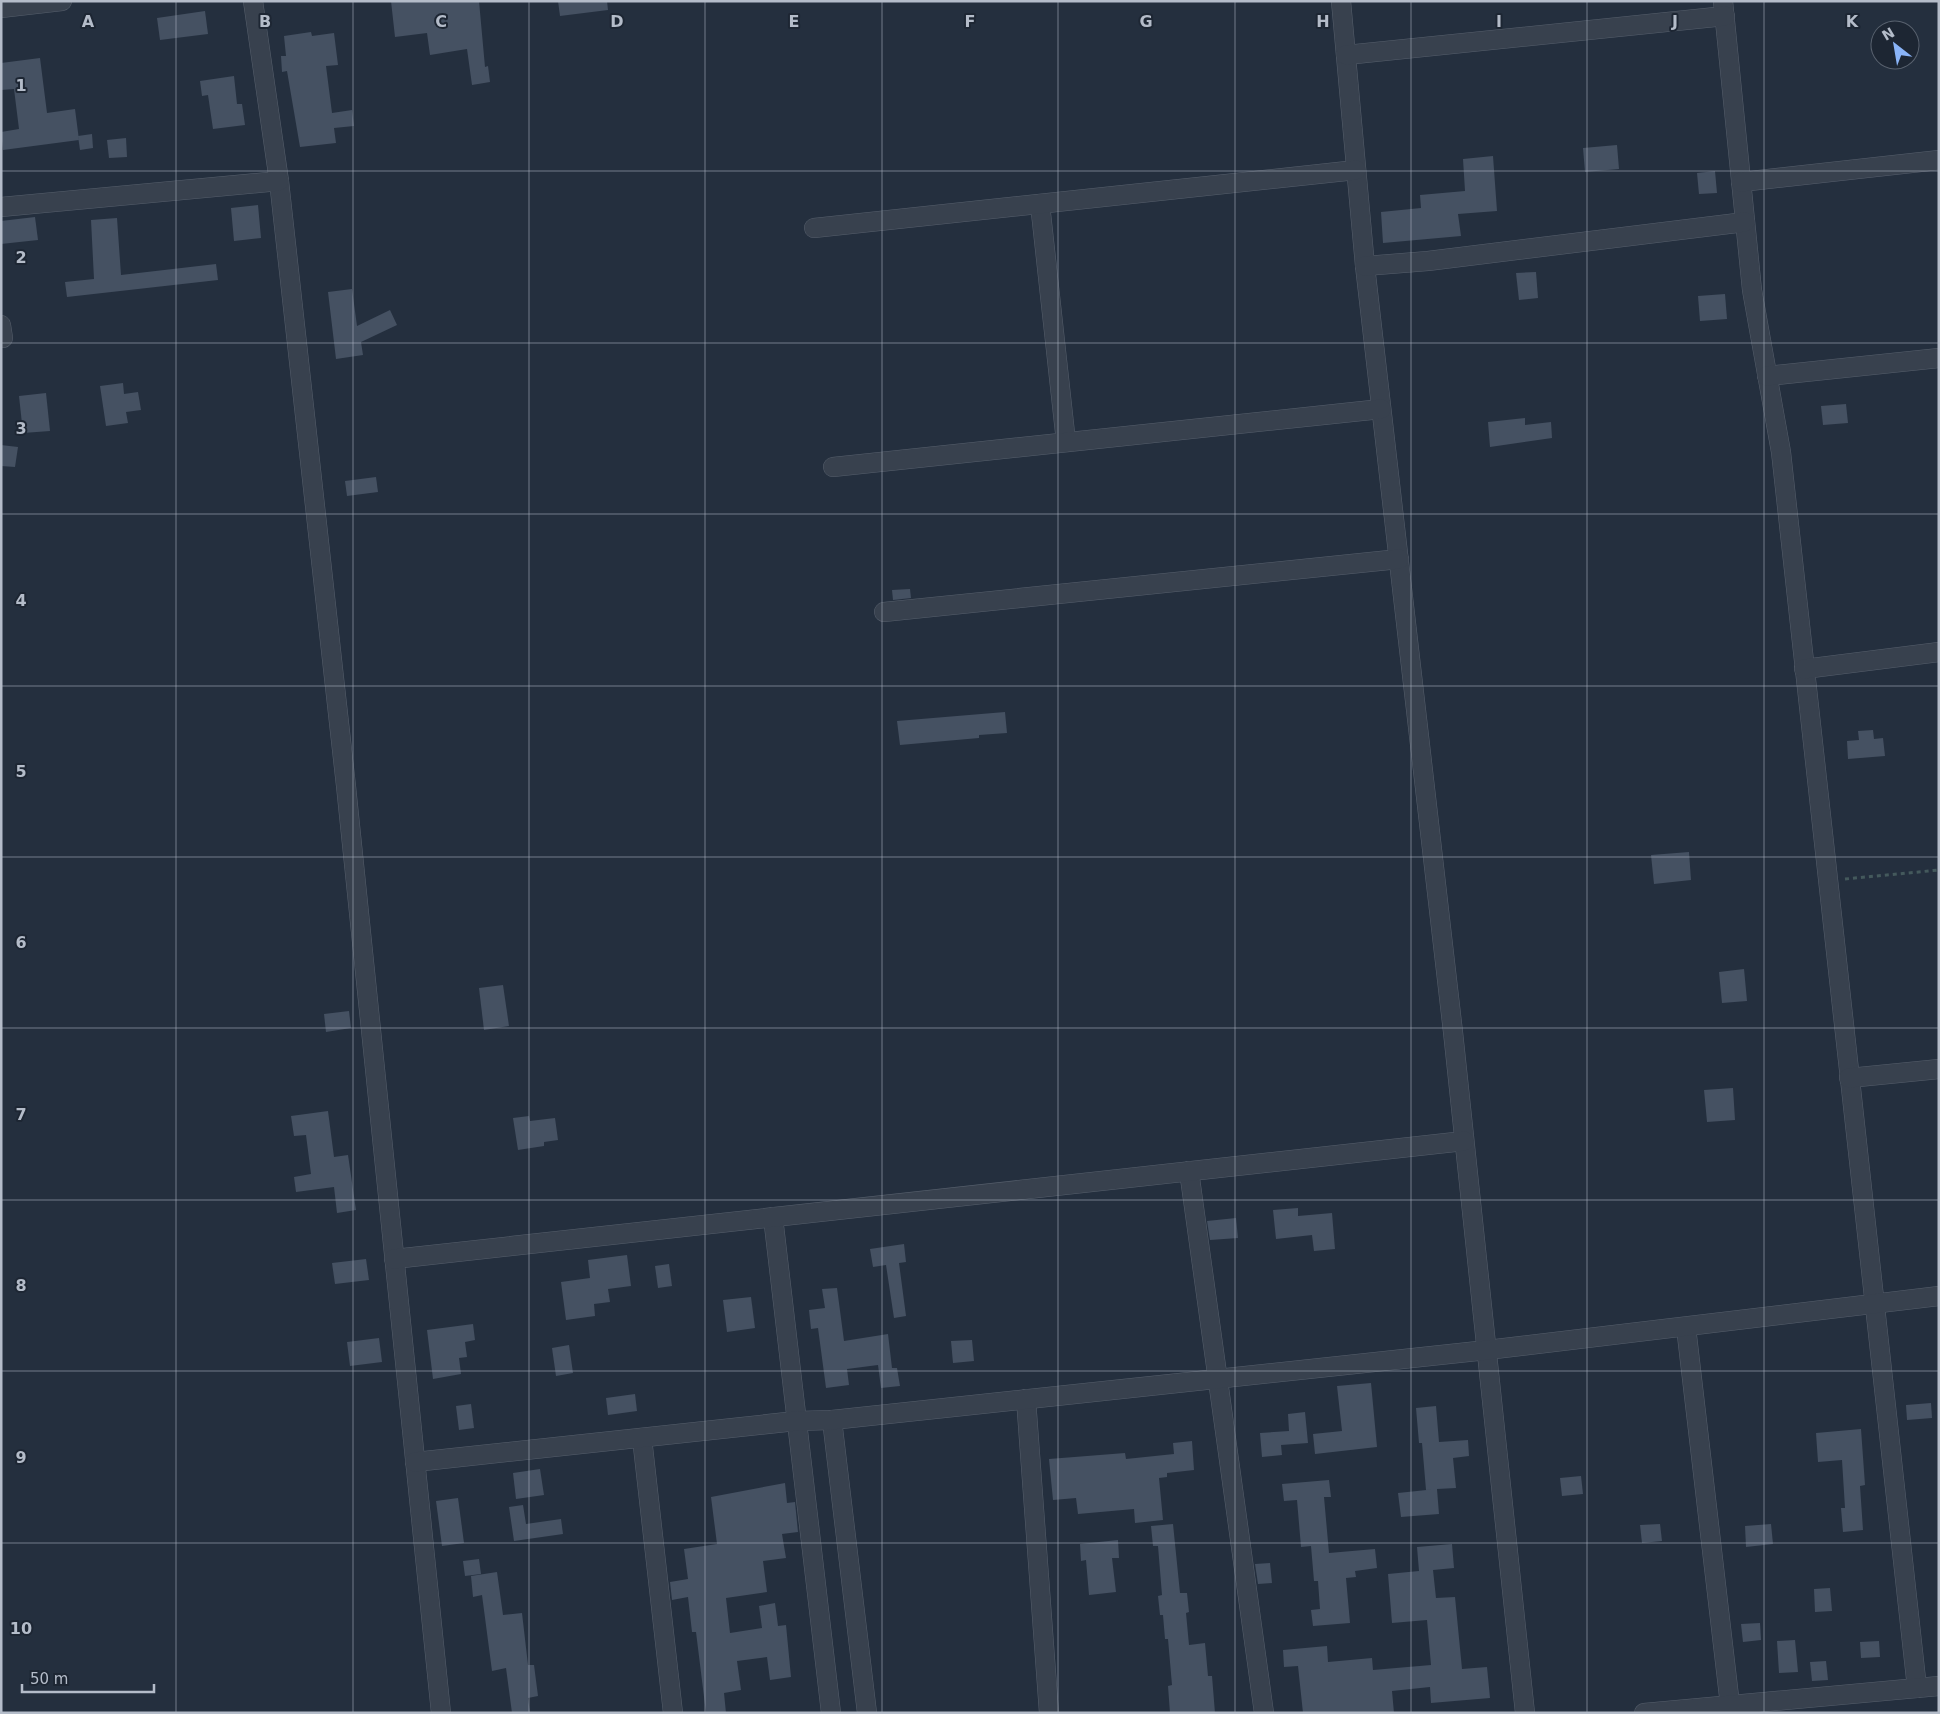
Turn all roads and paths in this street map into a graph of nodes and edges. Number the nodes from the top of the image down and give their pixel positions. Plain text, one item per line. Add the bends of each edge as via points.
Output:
1 (62, 1) edge
2 (253, 1) edge
3 (1341, 1) edge
4 (1, 8) edge
5 (1724, 9) edge
6 (1346, 55) junction
7 (1939, 160) edge
8 (1356, 170) junction
9 (279, 181) junction
10 (1741, 182) junction
11 (1040, 204) junction
12 (1, 207) edge
13 (1745, 222) junction
14 (814, 228) dead end
15 (1365, 266) junction
16 (1939, 358) edge
17 (1767, 376) junction
18 (1381, 408) junction
19 (1066, 442) junction
20 (833, 467) dead end
21 (1398, 559) junction
22 (884, 612) dead end
23 (1939, 652) edge
24 (1804, 668) junction
25 (1939, 870) edge
26 (1828, 881) junction
27 (1939, 1069) edge
28 (1849, 1078) junction
29 (1464, 1140) junction
30 (1188, 1171) junction
31 (773, 1217) junction
32 (394, 1259) junction
33 (1939, 1296) edge
34 (1874, 1304) junction
35 (1686, 1327) junction
36 (1487, 1350) junction
37 (1218, 1379) junction
38 (1026, 1399) junction
39 (796, 1420) junction
40 (832, 1420) junction
41 (642, 1438) junction
42 (416, 1462) junction
43 (1939, 1686) edge
44 (1916, 1688) junction
45 (1730, 1705) junction
46 (441, 1713) edge
47 (673, 1713) edge
48 (831, 1713) edge
49 (867, 1713) edge
50 (1049, 1713) edge
51 (1264, 1713) edge
52 (1525, 1713) edge
53 (1644, 1713) edge

1 - 4 street
2 - 9 street
3 - 6 street
5 - 6 street
5 - 10 street
6 - 8 street
7 - 10 street
8 - 11 street
8 - 15 street
9 - 12 street
9 - 32 street
10 - 13 street
11 - 14 street
11 - 19 street
13 - 15 street
13 - 17 street via 1752,290
15 - 18 street
16 - 17 street
17 - 24 street via 1781,452
18 - 19 street
18 - 21 street
19 - 20 street
21 - 22 street
21 - 29 street
23 - 24 street
24 - 26 street
25 - 26 path
26 - 28 street
27 - 28 street
28 - 34 street
29 - 30 street
29 - 36 street
30 - 31 street
30 - 37 street
31 - 32 street
31 - 39 street
32 - 42 street
33 - 34 street
34 - 35 street
34 - 44 street
35 - 36 street
35 - 45 street
36 - 37 street
36 - 52 street
37 - 38 street
37 - 51 street
38 - 40 street
38 - 50 street
39 - 40 street
39 - 41 street
39 - 48 street
40 - 49 street
41 - 42 street
41 - 47 street
42 - 46 street
43 - 44 street
44 - 45 street
45 - 53 street

